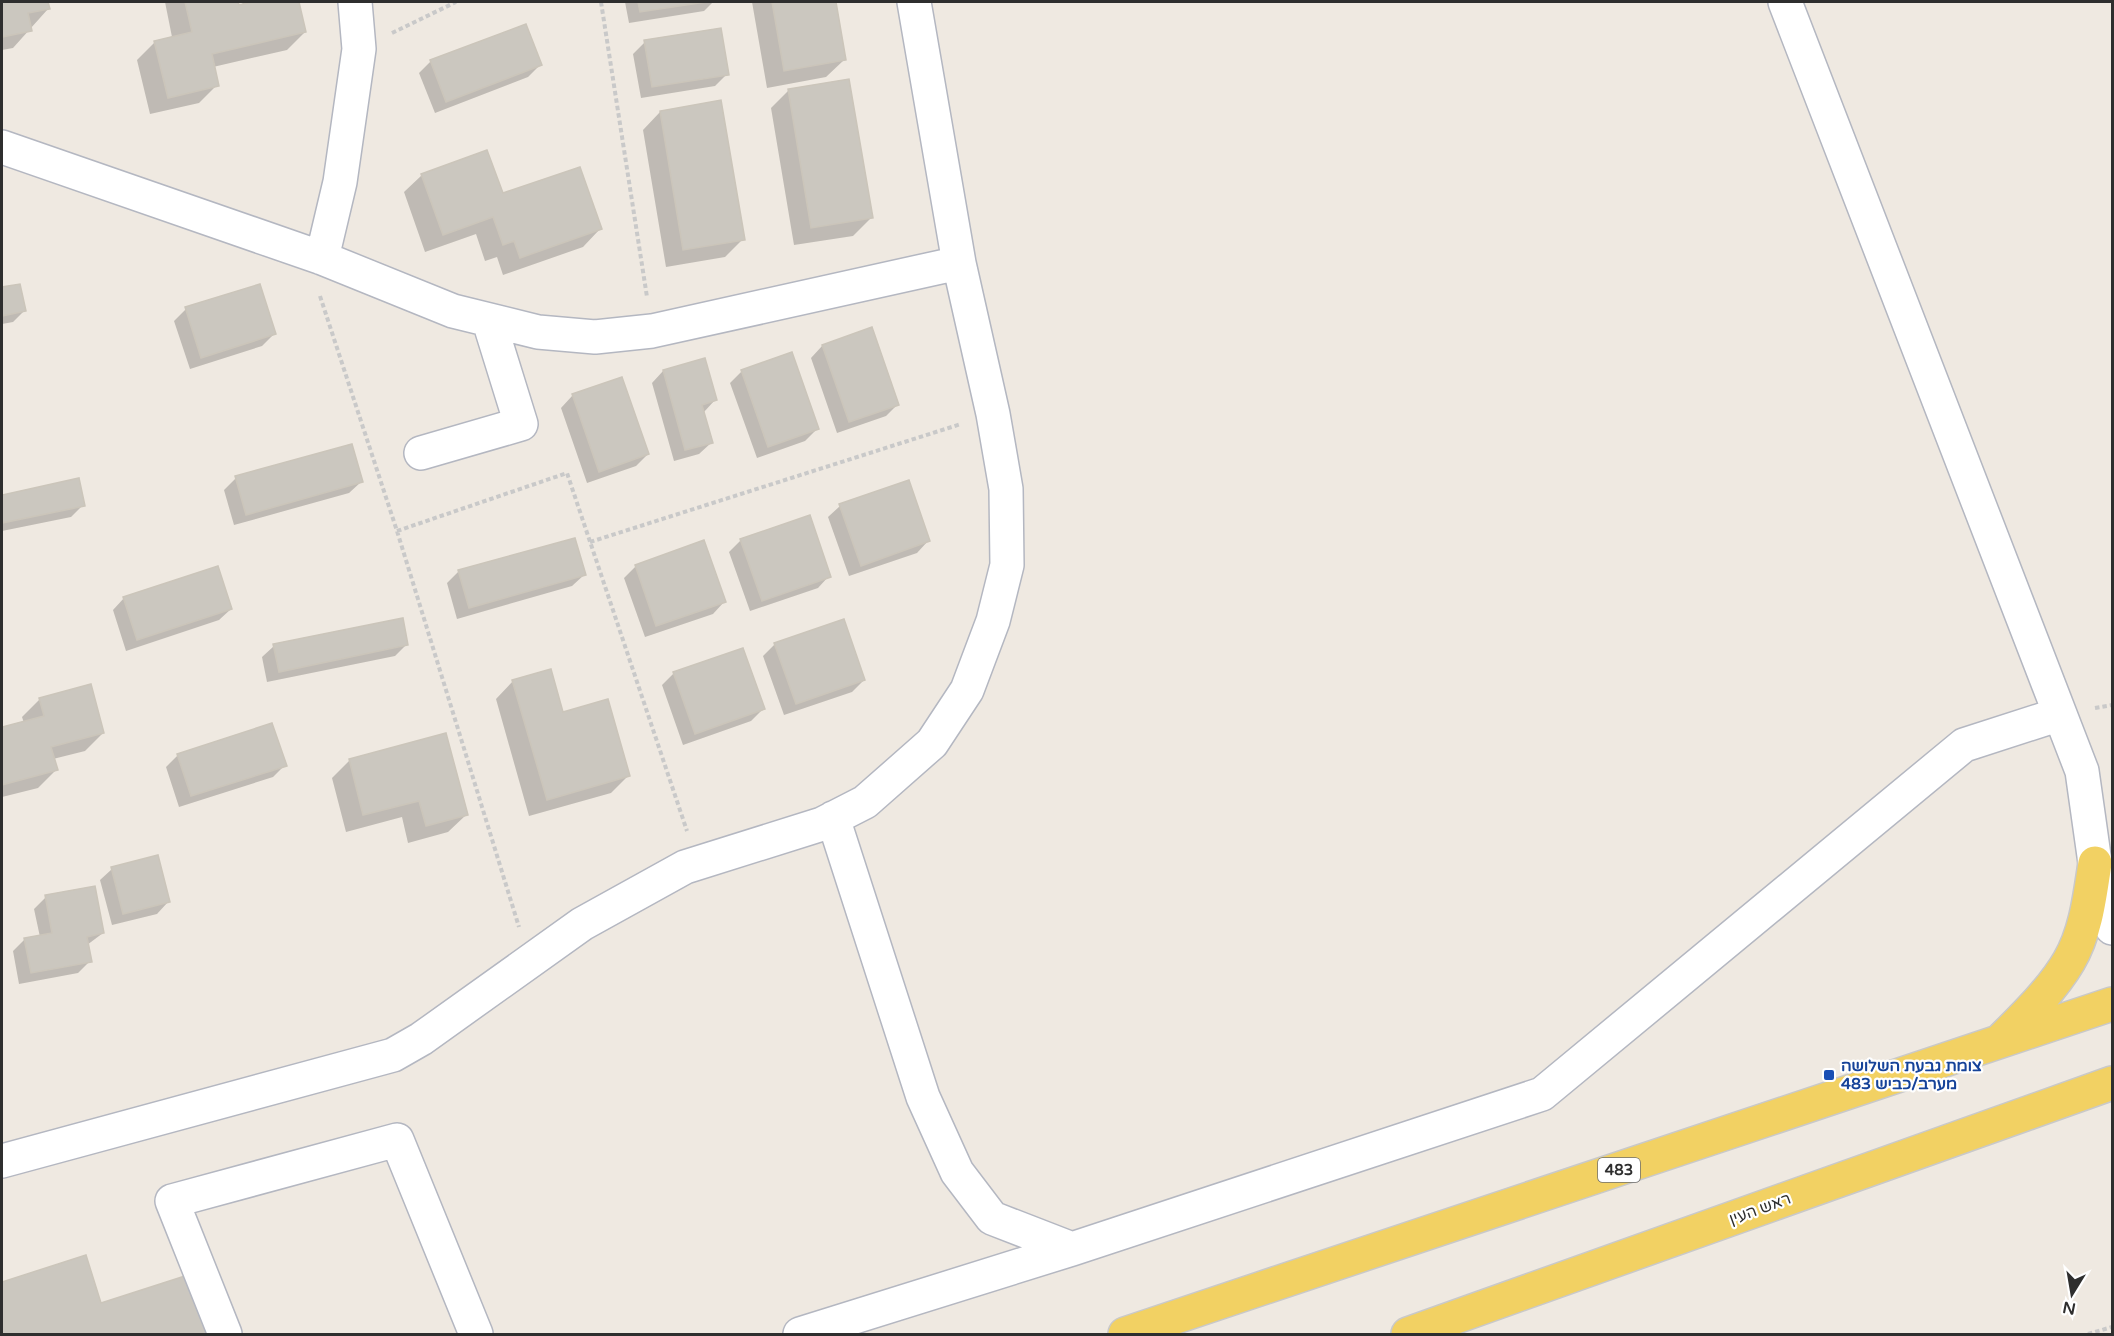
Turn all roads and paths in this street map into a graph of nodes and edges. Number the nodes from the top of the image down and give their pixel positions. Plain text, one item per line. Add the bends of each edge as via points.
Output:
1 (355, 2) edge
2 (456, 2) edge
3 (601, 2) edge
4 (914, 2) edge
5 (1785, 2) edge
6 (359, 50) junction
7 (2, 147) edge
8 (314, 255) junction
9 (959, 263) junction
10 (489, 321) junction
11 (652, 330) junction
12 (993, 414) junction
13 (421, 453) dead end
14 (397, 531) junction
15 (590, 542) junction
16 (2060, 714) junction
17 (2082, 771) junction
18 (2112, 817) edge
19 (833, 818) junction
20 (698, 862) junction
21 (2095, 863) junction
22 (2112, 928) edge
23 (530, 962) junction
24 (2112, 1004) edge
25 (1996, 1045) junction
26 (2112, 1083) edge
27 (2, 1161) edge
28 (1072, 1249) junction
29 (2112, 1327) edge
30 (225, 1335) edge
31 (476, 1335) edge
32 (800, 1335) edge
33 (1125, 1335) edge
34 (1408, 1335) edge
35 (2088, 1335) edge

1 - 6 street
2 - 6 path
3 - 11 path
4 - 9 street
5 - 16 street
6 - 8 street via 340,182
7 - 8 street
8 - 10 street
8 - 14 path
9 - 11 street
9 - 12 street
10 - 11 street via 538,332 594,337
10 - 13 street via 521,424
12 - 15 path
12 - 19 street via 1006,489 1006,565 993,621 967,690 932,742 865,802
14 - 15 path via 567,473
14 - 23 path
15 - 20 path
16 - 17 street
16 - 28 street via 1964,745 1542,1094
17 - 18 street
17 - 21 street
19 - 20 street
19 - 28 street via 923,1097 957,1172 992,1218
20 - 23 street via 582,924
21 - 22 street
21 - 25 main road via 2086,916 2069,961 2033,1008
23 - 27 street via 393,1055
24 - 25 main road, 483
25 - 33 main road, 483
26 - 34 main road, ראש העין
28 - 32 street
29 - 35 path
30 - 31 street via 172,1201 397,1140

